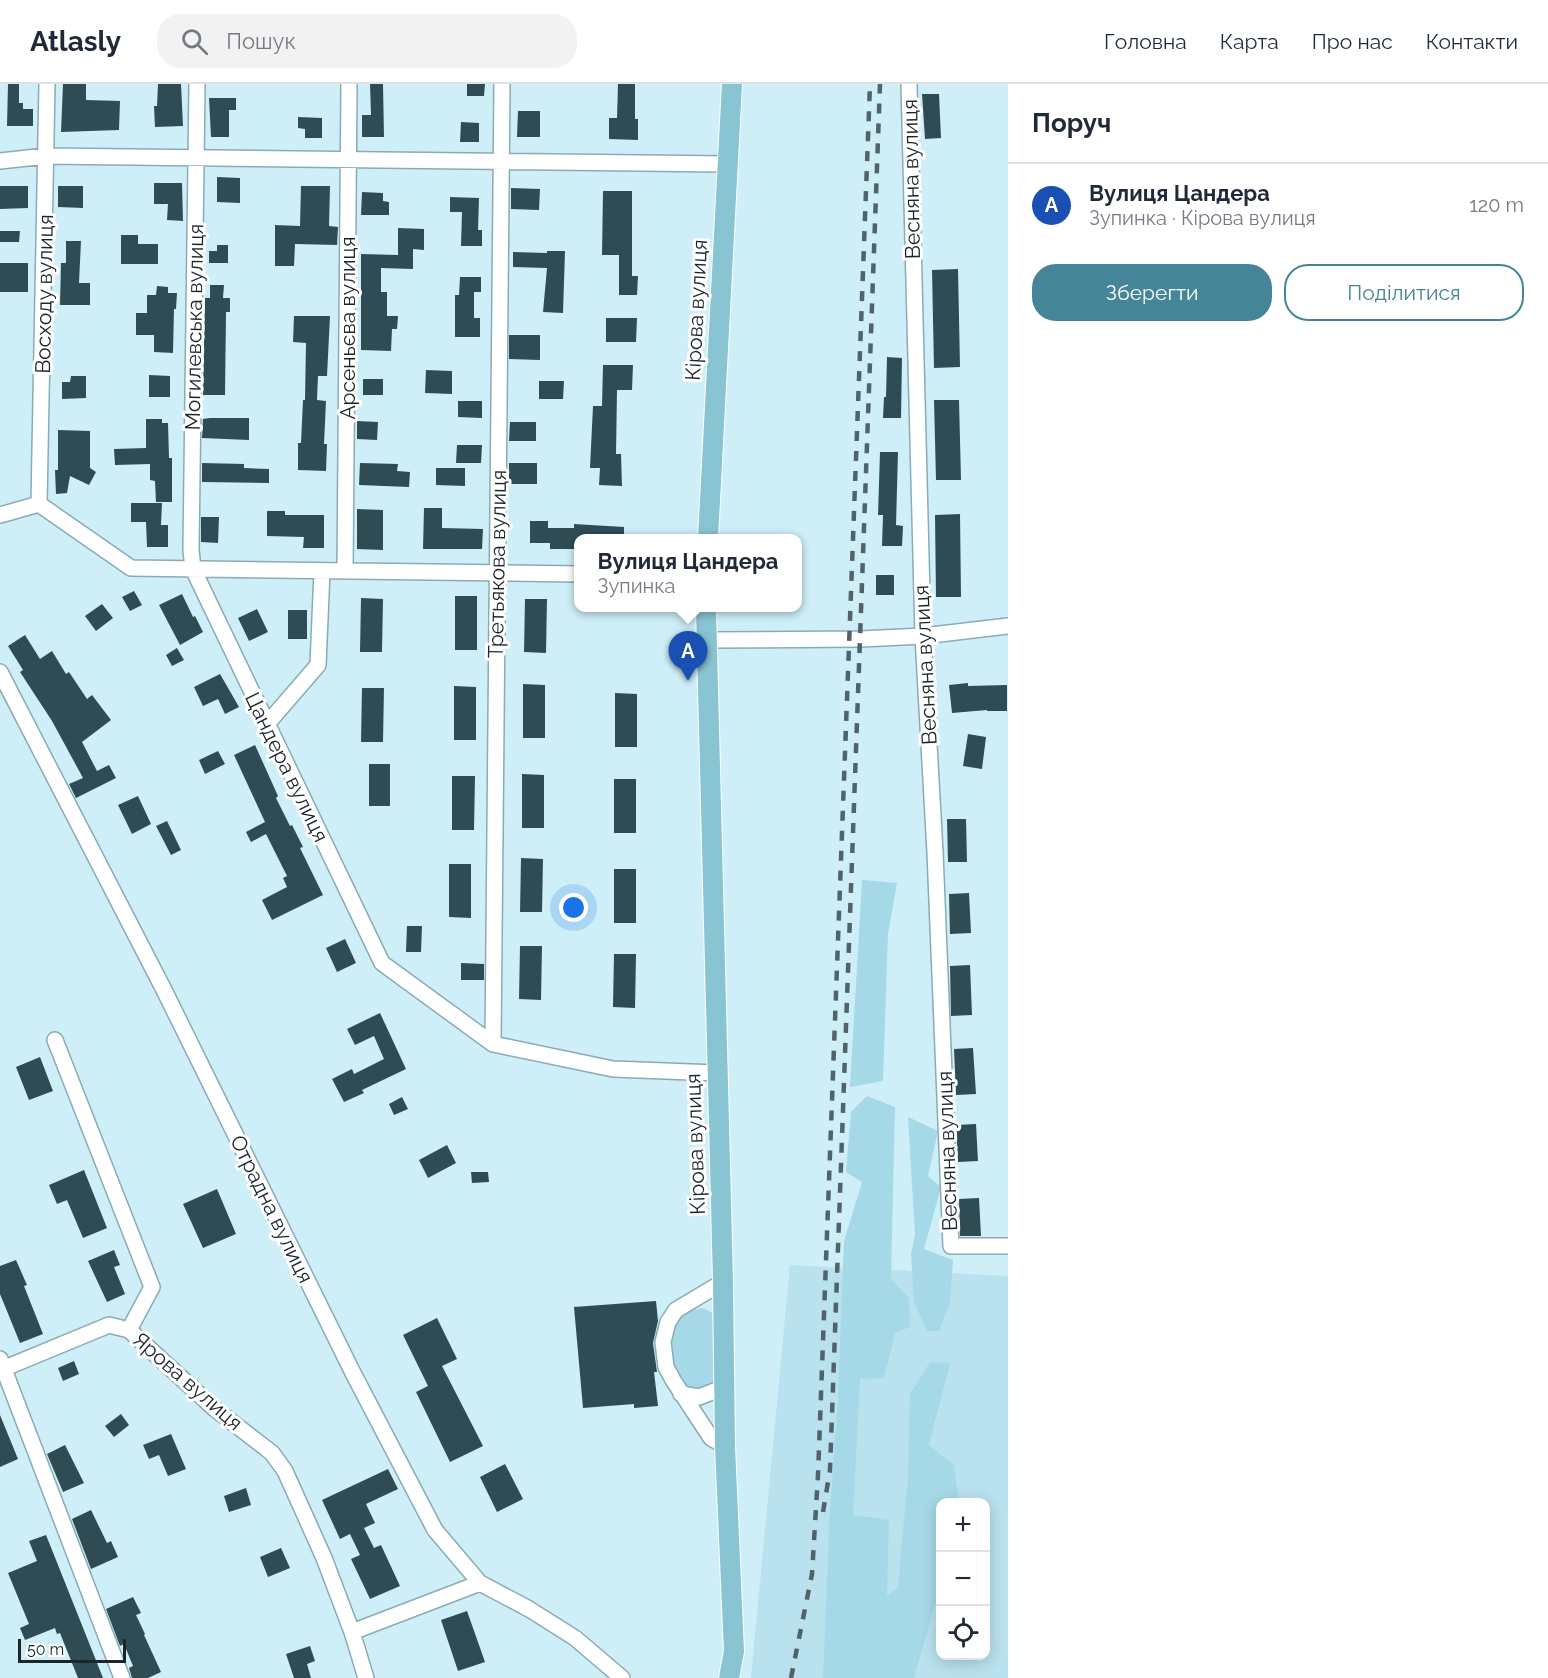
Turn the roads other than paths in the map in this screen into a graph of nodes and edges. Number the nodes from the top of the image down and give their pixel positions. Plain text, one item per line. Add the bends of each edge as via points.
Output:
1 (47, 84) edge
2 (197, 84) edge
3 (349, 84) edge
4 (502, 84) edge
5 (732, 84) edge
6 (909, 84) edge
7 (46, 156) junction
8 (196, 158) junction
9 (348, 160) junction
10 (0, 161) edge
11 (501, 162) junction
12 (727, 164) junction
13 (39, 504) junction
14 (0, 514) edge
15 (708, 534) edge
16 (194, 570) junction
17 (322, 571) junction
18 (345, 571) junction
19 (496, 574) junction
20 (574, 574) edge
21 (706, 612) edge
22 (1008, 626) edge
23 (923, 636) junction
24 (706, 640) junction
25 (0, 672) edge
26 (266, 725) junction
27 (55, 1040) dead end
28 (493, 1044) junction
29 (717, 1073) junction
30 (1008, 1246) edge
31 (723, 1282) junction
32 (129, 1330) junction
33 (1, 1366) edge
34 (724, 1387) junction
35 (681, 1394) junction
36 (725, 1446) junction
37 (480, 1583) junction
38 (352, 1632) junction
39 (122, 1678) edge
40 (366, 1678) edge
41 (622, 1678) edge
42 (729, 1678) edge

1 - 7 street, Восходу вулиця
2 - 8 street, Могилевська вулиця
3 - 9 street, Арсеньєва вулиця
4 - 11 street, Третьякова вулиця
5 - 12 main road, Кірова вулиця
6 - 23 street, Весняна вулиця
7 - 8 street
7 - 10 street
7 - 13 street, Восходу вулиця
8 - 9 street
8 - 16 street, Могилевська вулиця via 190,550
9 - 11 street
9 - 18 street, Арсеньєва вулиця
11 - 12 street
11 - 19 street, Третьякова вулиця
12 - 15 main road, Кірова вулиця
13 - 14 street
13 - 16 street via 131,568
16 - 17 street
16 - 26 street, Цандера вулиця
17 - 18 street
17 - 26 street via 318,665
18 - 19 street
19 - 20 street
19 - 28 street, Третьякова вулиця
21 - 24 main road, Кірова вулиця
22 - 23 street
23 - 24 street
23 - 30 street, Весняна вулиця via 951,1246
24 - 29 main road, Кірова вулиця
25 - 37 street, Отрадна вулиця via 429,1519
26 - 28 street, Цандера вулиця via 382,963
27 - 32 street, Ярова вулиця via 152,1287
28 - 29 street via 613,1069
29 - 31 main road, Кірова вулиця
31 - 34 main road, Кірова вулиця
31 - 35 street via 676,1310 664,1332 666,1366
32 - 33 street via 109,1325
32 - 38 street, Ярова вулиця via 216,1409 272,1453 285,1471 324,1558
33 - 39 street
34 - 35 street via 699,1397
34 - 36 main road, Кірова вулиця
35 - 36 street via 711,1438
36 - 42 main road, Кірова вулиця via 734,1651
37 - 38 street
37 - 41 street, Отрадна вулиця via 575,1638
38 - 40 street, Ярова вулиця

